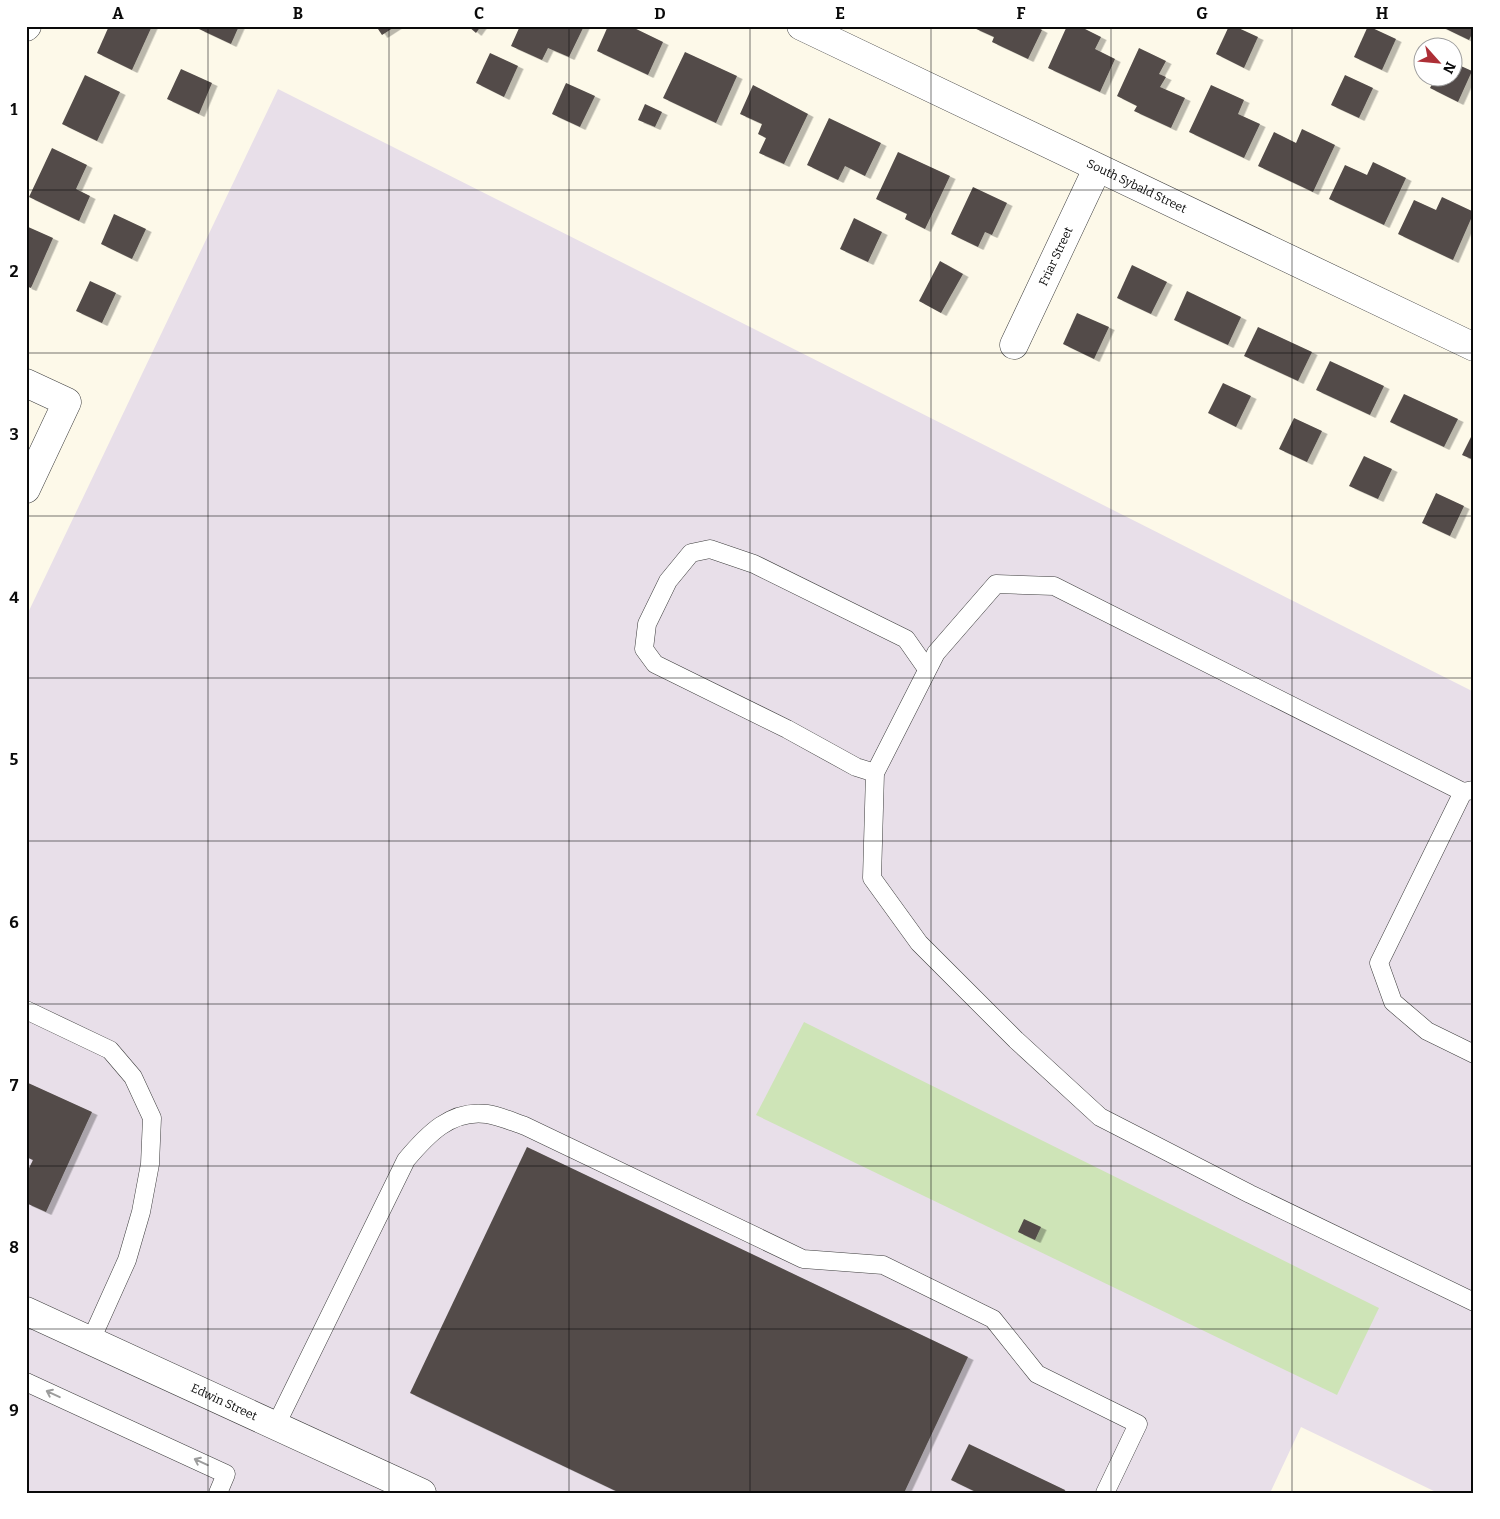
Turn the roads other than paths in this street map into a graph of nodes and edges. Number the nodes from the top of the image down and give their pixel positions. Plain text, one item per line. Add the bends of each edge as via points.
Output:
1 (801, 26) edge
2 (1098, 169) junction
3 (1014, 345) dead end
4 (1474, 347) edge
5 (26, 383) edge
6 (26, 490) edge
7 (928, 669) junction
8 (875, 772) junction
9 (1468, 791) edge
10 (26, 1010) edge
11 (1474, 1054) edge
12 (1474, 1302) edge
13 (28, 1317) edge
14 (91, 1340) junction
15 (26, 1382) edge
16 (276, 1425) junction
17 (218, 1493) edge
18 (422, 1493) edge
19 (1105, 1493) edge

1 - 2 street, South Sybald Street
2 - 3 street, Friar Street
2 - 4 street, South Sybald Street
5 - 6 street via 67,402
7 - 8 lane
7 - 8 lane via 906,639 754,564 710,549 690,553 668,581 647,624 644,649 655,664 821,746 856,767
7 - 9 lane via 936,653 996,584 1054,586
8 - 12 lane via 872,878 919,943 1016,1040 1100,1117 1250,1194
9 - 11 lane via 1379,963 1392,1002 1427,1031
10 - 14 lane via 110,1050 133,1077 152,1118 150,1164 141,1212 127,1260
13 - 14 street, Edwin Street
14 - 16 street, Edwin Street
17 -> 15 lane via 226,1474
16 - 18 street, Edwin Street
16 - 19 lane via 406,1160 426,1136 453,1117 486,1114 525,1126 802,1259 883,1265 993,1319 1037,1374 1138,1424

